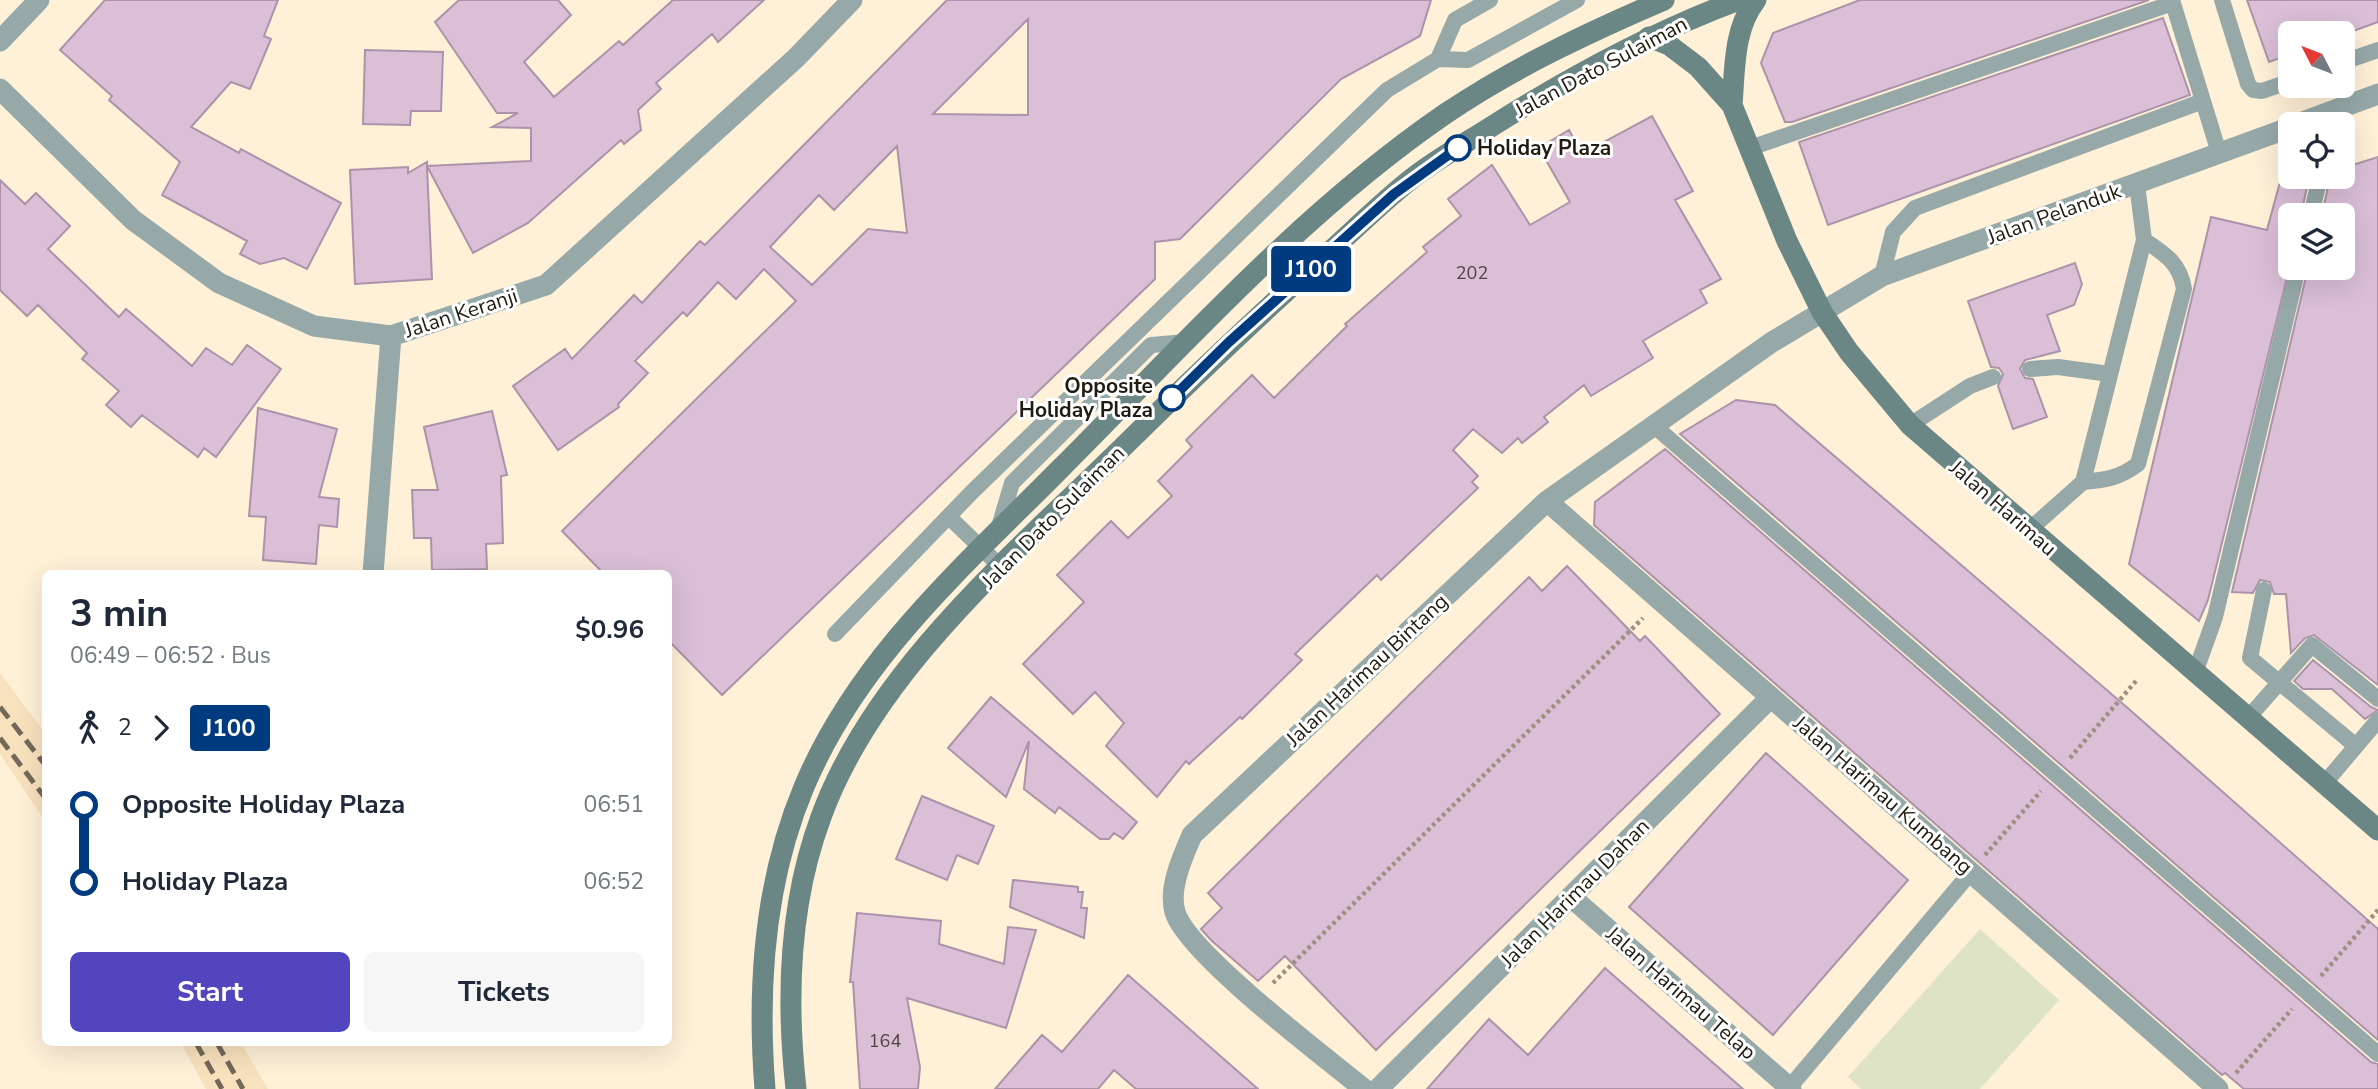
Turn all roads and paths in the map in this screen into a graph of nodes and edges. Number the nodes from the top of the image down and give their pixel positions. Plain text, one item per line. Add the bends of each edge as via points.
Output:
1 (39, 0) edge
2 (852, 0) edge
3 (1490, 0) edge
4 (1577, 0) edge
5 (1739, 0) edge
6 (1756, 0) edge
7 (2221, 0) edge
8 (2172, 1) edge
9 (1649, 2) edge
10 (1649, 37) junction
11 (0, 41) edge
12 (2378, 50) edge
13 (2356, 58) edge
14 (1438, 59) junction
15 (2278, 85) edge
16 (0, 89) edge
17 (2378, 94) edge
18 (2203, 102) junction
19 (1732, 105) junction
20 (2344, 112) edge
21 (2278, 132) edge
22 (1750, 148) junction
23 (2219, 153) junction
24 (2137, 184) junction
25 (2144, 240) junction
26 (1882, 275) junction
27 (2295, 280) edge
28 (1822, 312) junction
29 (391, 336) junction
30 (2030, 369) dead end
31 (2110, 374) junction
32 (1993, 377) dead end
33 (1652, 424) junction
34 (1910, 425) junction
35 (2083, 482) junction
36 (1547, 501) junction
37 (949, 517) junction
38 (2029, 530) junction
39 (981, 548) junction
40 (1001, 567) junction
41 (373, 570) edge
42 (2264, 590) dead end
43 (1661, 601) junction
44 (835, 634) dead end
45 (2195, 673) junction
46 (2280, 682) junction
47 (1772, 697) junction
48 (2378, 699) edge
49 (2248, 718) junction
50 (2378, 720) edge
51 (2356, 746) junction
52 (2324, 784) junction
53 (2378, 830) edge
54 (1971, 872) junction
55 (1571, 897) junction
56 (1257, 999) junction
57 (2378, 1054) edge
58 (1790, 1088) edge
59 (765, 1089) edge
60 (796, 1089) edge
61 (1364, 1089) edge
62 (1378, 1089) edge
63 (2218, 1089) edge

1 - 11 street
2 - 29 street, Jalan Keranji via 796,58 546,285
3 - 14 lane via 1455,20
4 - 14 lane via 1468,60
5 - 10 street, Jalan Dato Sulaiman
6 - 19 street, Jalan Harimau via 1745,14 1736,51
7 - 15 lane via 2248,84 2262,91
8 - 18 lane
8 - 22 lane
9 - 39 street, Jalan Dato Sulaiman via 1444,115 1333,202 1265,263
10 - 19 street, Jalan Harimau via 1669,45 1698,67
10 - 40 street, Jalan Dato Sulaiman via 1552,89 1411,179 1229,342
12 - 13 lane
14 - 37 lane via 1387,90
16 - 29 street, Jalan Keranji via 133,220 219,283 314,326
17 - 20 street
18 - 23 lane
18 - 26 lane via 1915,208 1893,232
19 - 22 street, Jalan Harimau
21 - 23 street, Jalan Pelanduk
22 - 28 street, Jalan Harimau via 1787,241
23 - 24 street, Jalan Pelanduk
24 - 25 lane
24 - 26 street, Jalan Pelanduk
25 - 31 lane
25 - 35 lane via 2172,259 2182,272 2184,289 2138,464 2124,475
26 - 28 street, Jalan Pelanduk
27 - 45 lane via 2215,617
28 - 33 street, Jalan Harimau Bintang
28 - 34 street, Jalan Harimau via 1856,362
29 - 41 street
30 - 31 lane via 2058,367
31 - 35 lane
32 - 34 lane via 1970,386
33 - 36 street, Jalan Harimau Bintang
33 - 57 lane
34 - 38 street, Jalan Harimau
35 - 38 lane
36 - 43 street, Jalan Harimau Kumbang
36 - 56 street, Jalan Harimau Bintang via 1192,835 1177,870 1175,912 1203,954
37 - 39 lane
37 - 44 lane
38 - 45 street, Jalan Harimau
39 - 40 lane
39 - 59 street, Jalan Dato Sulaiman via 904,626 867,675 839,718 804,788 780,858 771,903 760,1028
40 - 60 street, Jalan Dato Sulaiman via 914,660 873,714 821,816 802,886 792,953
42 - 46 lane via 2250,658
43 - 47 street, Jalan Harimau Kumbang
43 - 56 path
45 - 49 street, Jalan Harimau
46 - 48 lane via 2312,645
46 - 49 lane
46 - 51 lane
47 - 54 street, Jalan Harimau Kumbang
47 - 55 street, Jalan Harimau Dahan
49 - 52 street, Jalan Harimau
50 - 51 lane
51 - 52 lane
52 - 53 street, Jalan Harimau
54 - 58 lane
54 - 63 street, Jalan Harimau Kumbang
55 - 58 street, Jalan Harimau Telap
55 - 62 street, Jalan Harimau Dahan
56 - 61 street, Jalan Harimau Bintang

